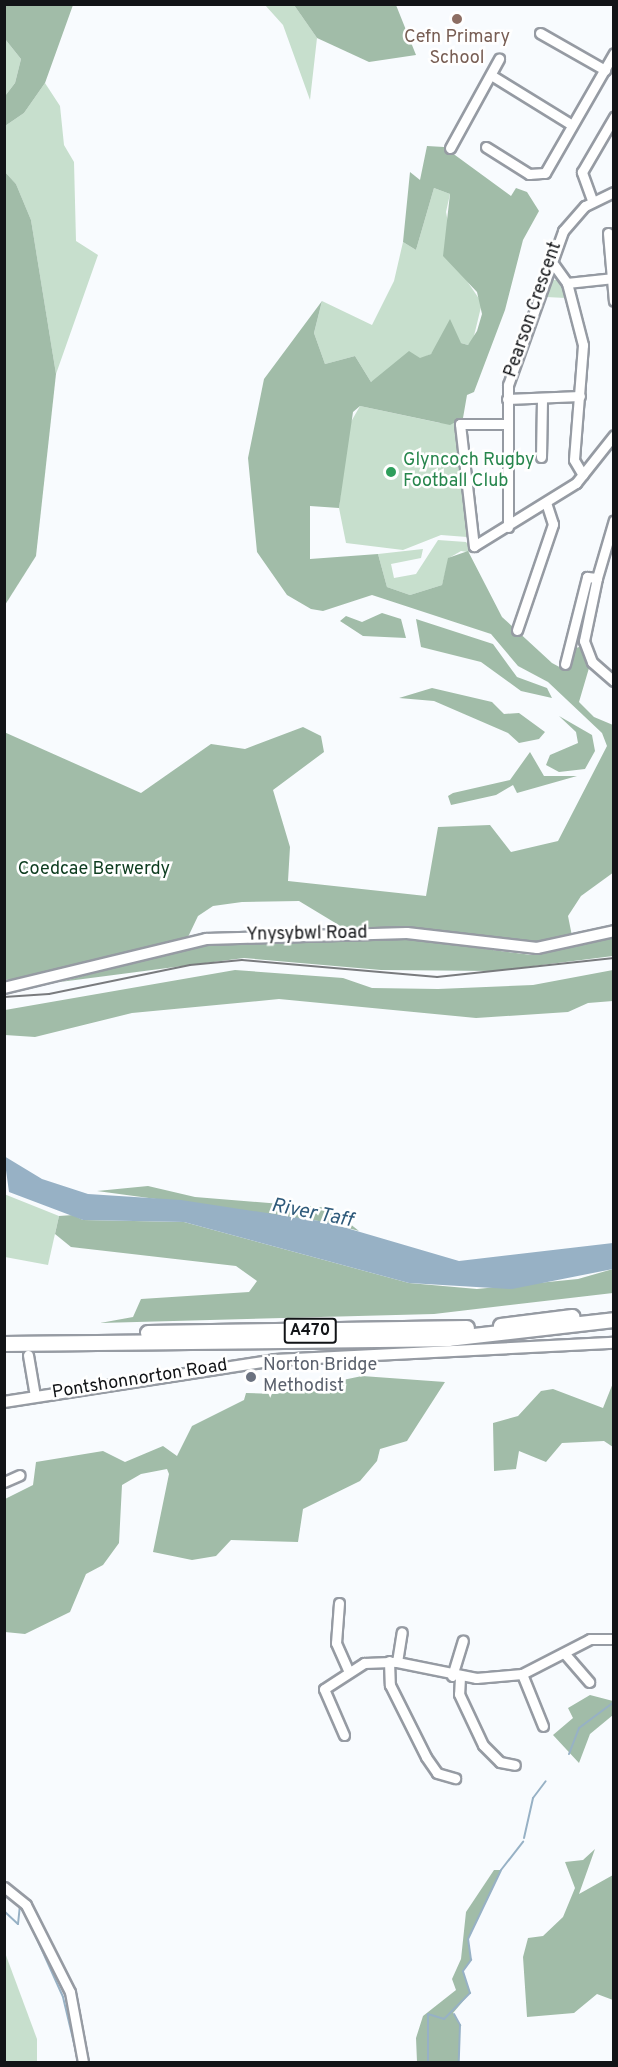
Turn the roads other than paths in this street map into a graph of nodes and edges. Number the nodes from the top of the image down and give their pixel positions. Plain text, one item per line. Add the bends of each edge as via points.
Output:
1 (540, 33) dead end
2 (614, 53) edge
3 (499, 59) dead end
4 (605, 70) junction
5 (491, 75) junction
6 (614, 117) edge
7 (572, 125) junction
8 (486, 147) dead end
9 (450, 148) dead end
10 (614, 192) edge
11 (592, 200) junction
12 (608, 233) dead end
13 (554, 265) junction
14 (613, 278) edge
15 (567, 283) junction
16 (614, 301) edge
17 (580, 396) junction
18 (507, 399) junction
19 (542, 399) junction
20 (506, 424) junction
21 (614, 435) edge
22 (541, 457) dead end
23 (584, 475) junction
24 (546, 503) junction
25 (614, 520) edge
26 (508, 527) junction
27 (597, 578) junction
28 (517, 630) dead end
29 (565, 664) dead end
30 (614, 681) edge
31 (614, 931) edge
32 (4, 988) edge
33 (614, 1312) edge
34 (614, 1320) edge
35 (4, 1335) edge
36 (614, 1343) edge
37 (4, 1344) edge
38 (28, 1355) dead end
39 (35, 1396) junction
40 (4, 1402) edge
41 (20, 1475) dead end
42 (4, 1482) edge
43 (336, 1608) dead end
44 (402, 1632) dead end
45 (614, 1639) edge
46 (464, 1641) dead end
47 (565, 1654) junction
48 (393, 1662) junction
49 (350, 1672) junction
50 (522, 1674) junction
51 (456, 1676) junction
52 (589, 1682) dead end
53 (543, 1726) dead end
54 (344, 1735) dead end
55 (515, 1765) dead end
56 (455, 1778) dead end
57 (4, 1887) edge
58 (83, 2062) edge

1 - 4 street
2 - 4 street
3 - 5 street
4 - 7 street
5 - 7 street
5 - 9 street
6 - 11 street via 582,172
7 - 8 street via 548,169 529,174
10 - 11 street, Pearson Crescent
11 - 13 street, Pearson Crescent via 563,231
12 - 14 street
13 - 15 street
13 - 18 street, Pearson Crescent
14 - 15 street
14 - 16 street
15 - 17 street via 584,345
17 - 19 street
17 - 23 street via 574,460
18 - 19 street
18 - 20 street, Pearson Crescent
19 - 22 street
20 - 26 street, Pearson Crescent
20 - 26 street via 460,424 469,532 474,546
21 - 23 street
23 - 24 street
24 - 26 street
24 - 28 street via 553,524
25 - 27 street
27 - 29 street via 587,577
27 - 30 street via 584,641 592,662
31 - 32 main road, Ynysybwl Road via 537,948 406,933 206,939
33 - 35 highway, A470 via 449,1329
34 - 37 highway, A470 via 448,1339
36 - 39 main road, Pontshonnorton Road via 276,1360
38 - 39 street
39 - 40 main road, Pontshonnorton Road
41 - 42 street
43 - 49 street via 336,1644
44 - 48 street
45 - 47 street via 590,1639
46 - 51 street
47 - 50 street
47 - 52 street
48 - 49 street via 370,1661
48 - 51 street
48 - 56 street via 390,1685 426,1757 437,1773
49 - 54 street via 324,1689
50 - 51 street
50 - 53 street
51 - 55 street via 459,1694 483,1745 500,1762
57 - 58 street via 27,1905 70,1992

